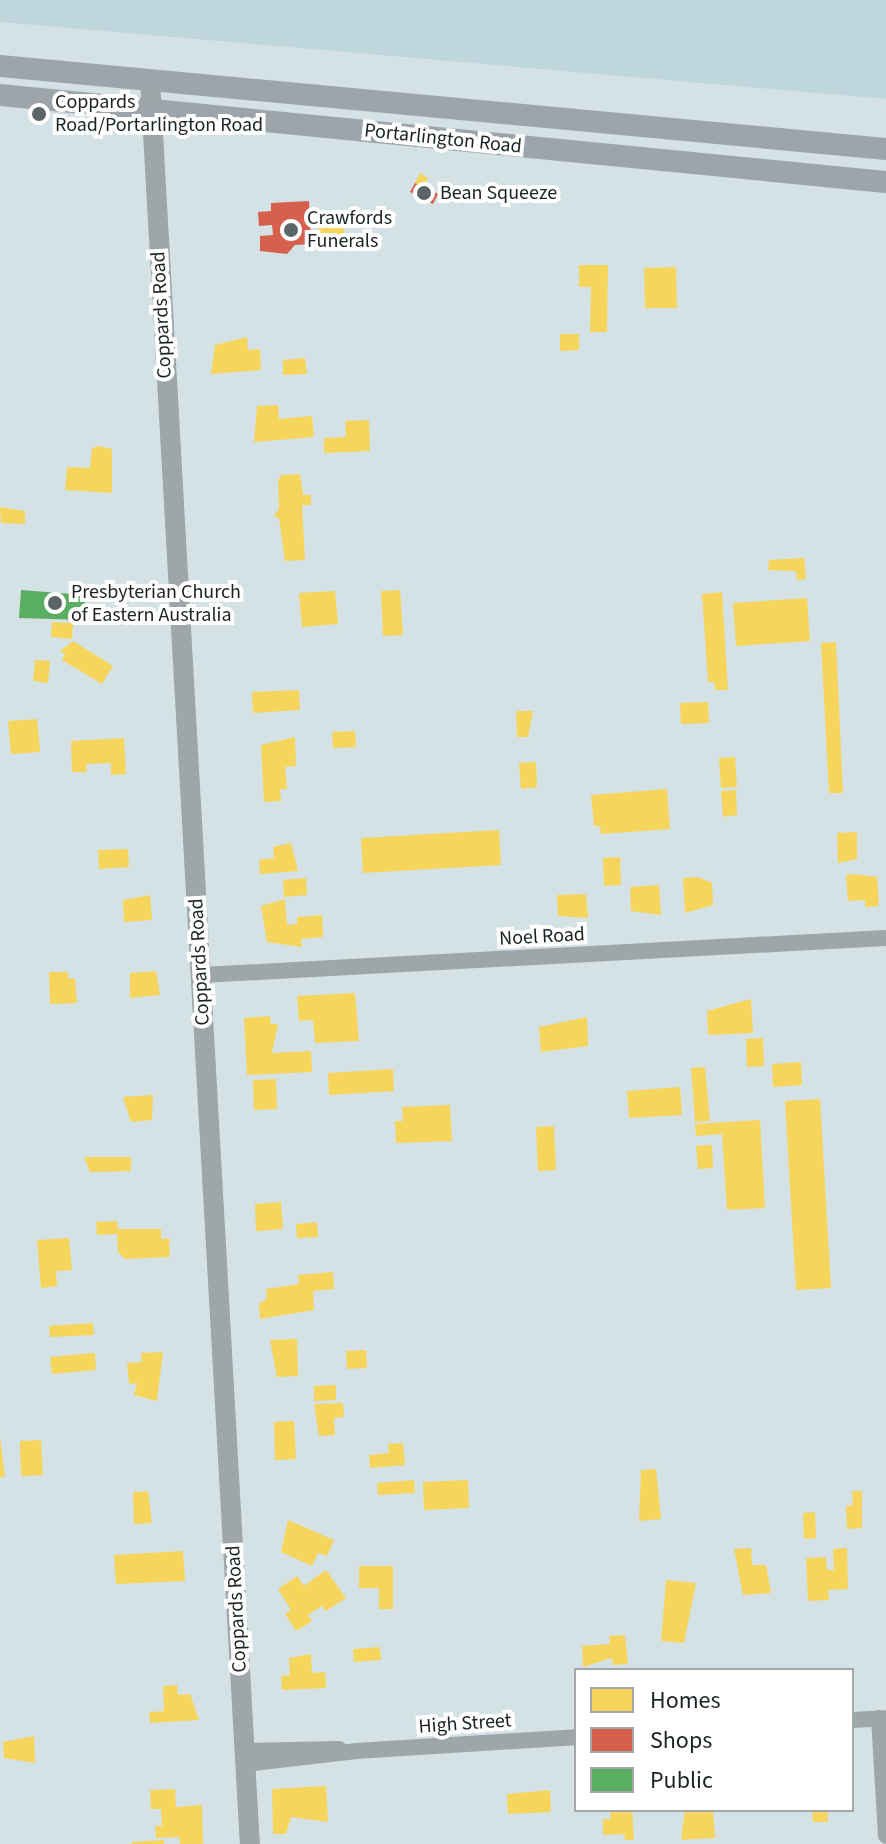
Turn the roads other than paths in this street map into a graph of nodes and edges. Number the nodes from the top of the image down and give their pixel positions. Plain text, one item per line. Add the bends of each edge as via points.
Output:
1 (0, 66) edge
2 (150, 80) junction
3 (0, 95) edge
4 (151, 110) junction
5 (886, 149) edge
6 (886, 182) edge
7 (886, 938) edge
8 (201, 975) junction
9 (882, 1718) edge
10 (854, 1720) edge
11 (574, 1737) edge
12 (246, 1758) junction
13 (886, 1836) edge
14 (250, 1844) edge

1 - 2 main road, Portarlington Road
2 - 4 street, Coppards Road
2 - 5 main road, Portarlington Road
3 - 4 main road, Portarlington Road
4 - 6 main road, Portarlington Road
4 - 8 street, Coppards Road
7 - 8 street, Noel Road
8 - 12 street, Coppards Road
9 - 10 street
9 - 13 street
11 - 12 street, High Street
12 - 14 street, Coppards Road

